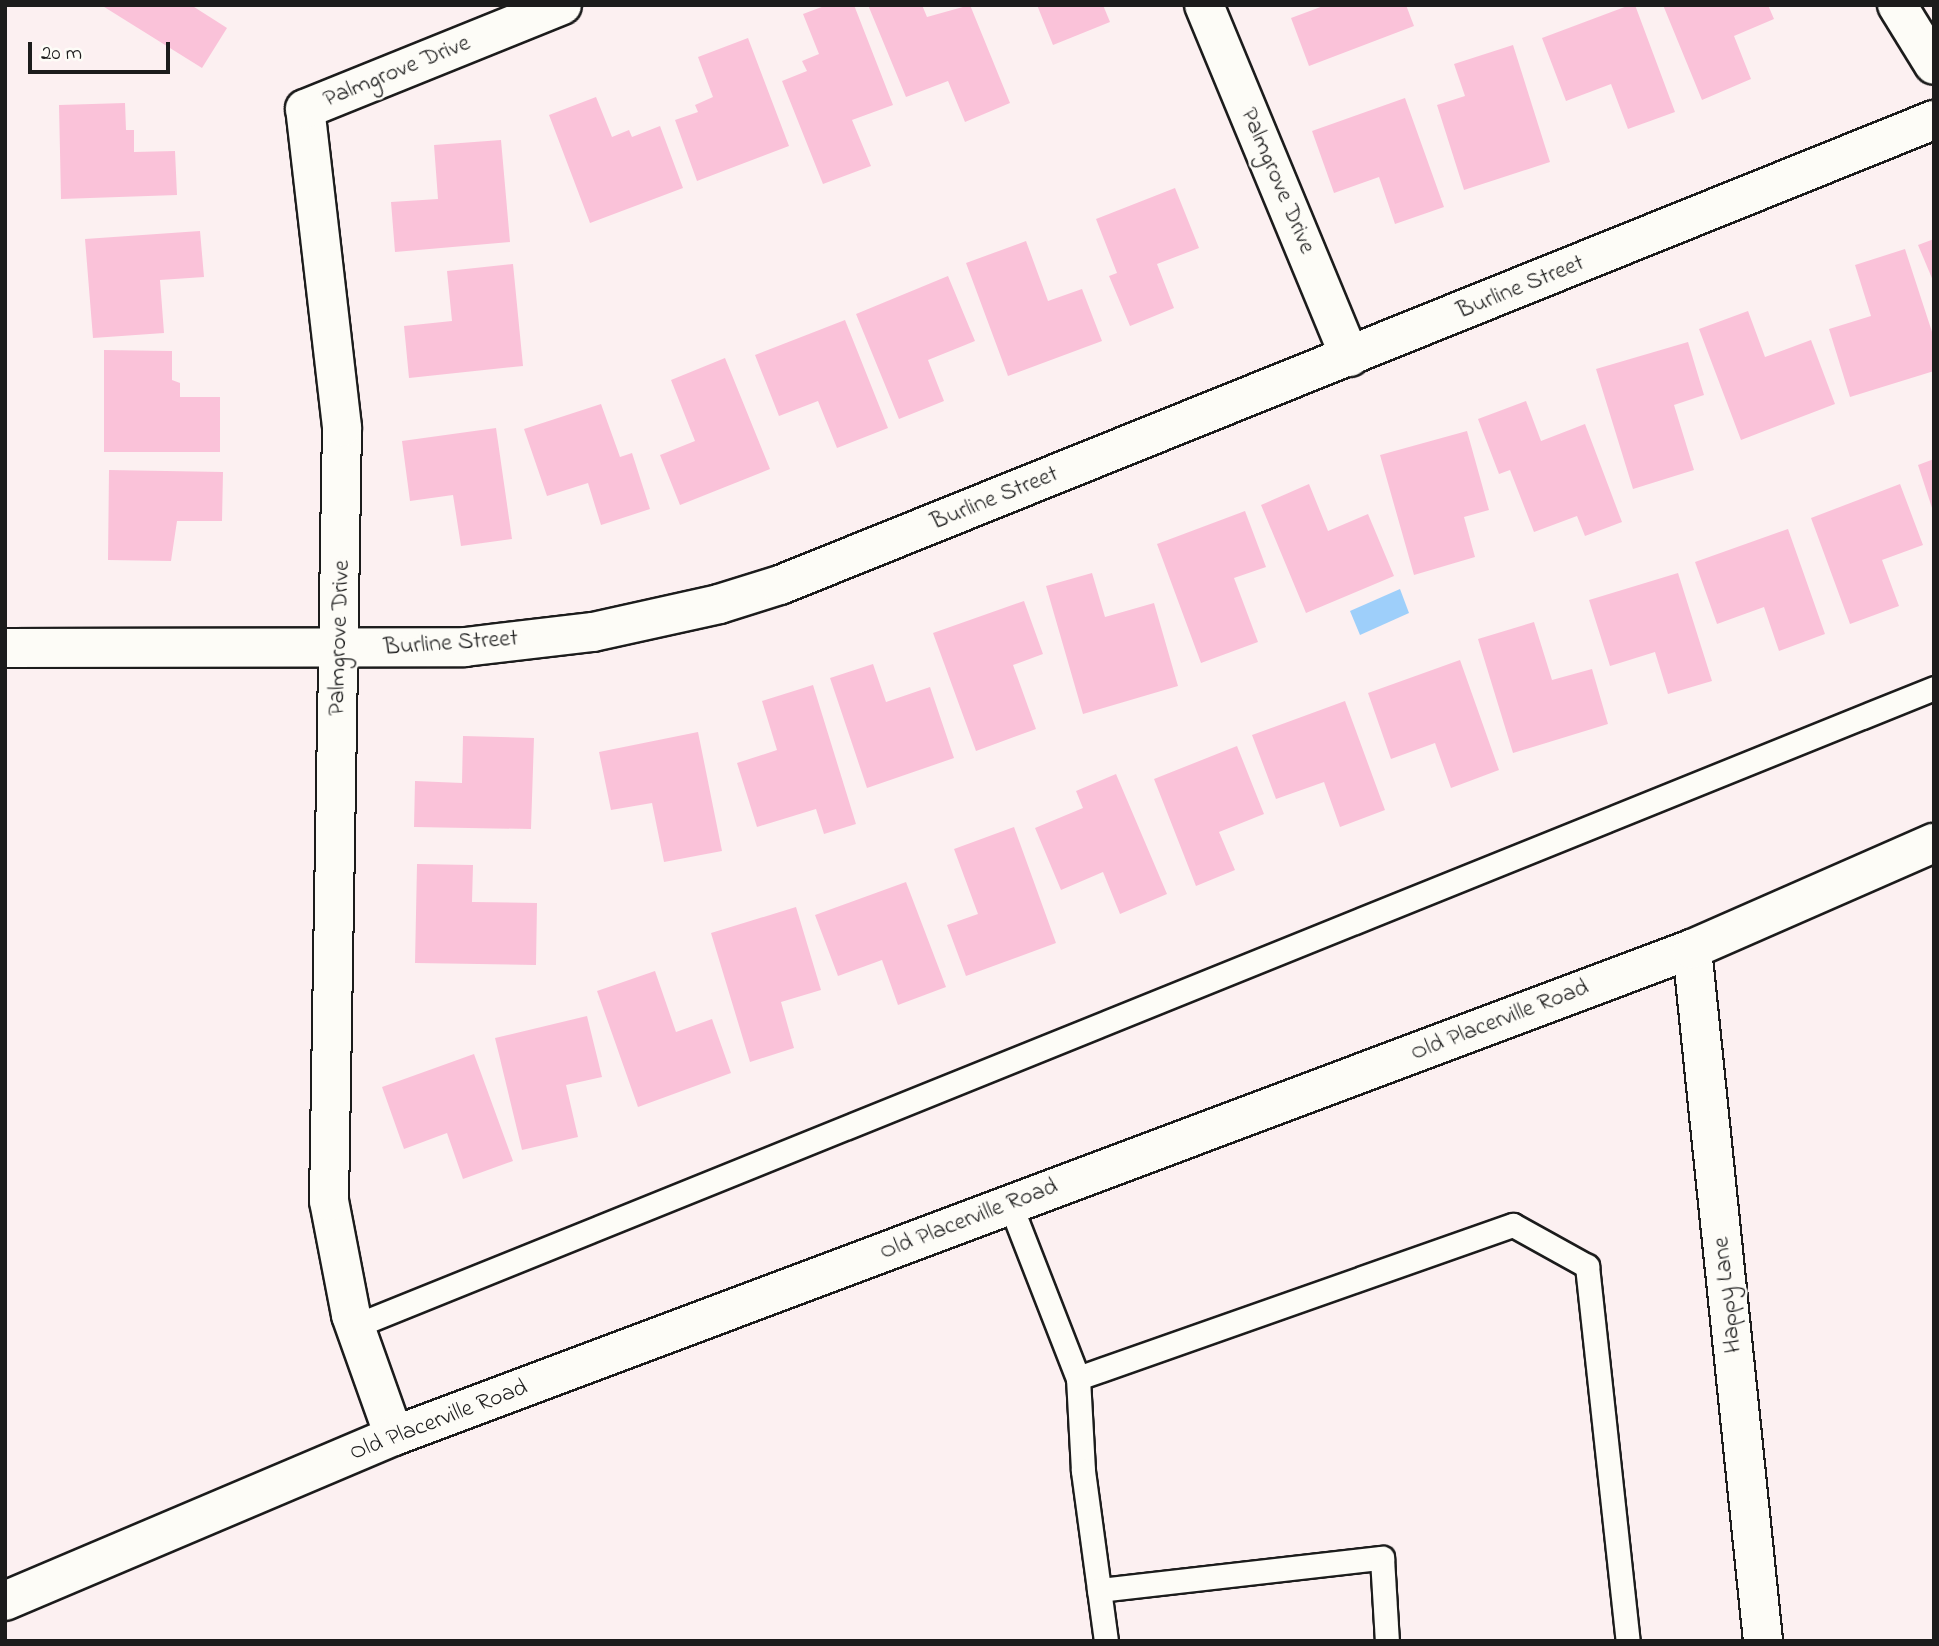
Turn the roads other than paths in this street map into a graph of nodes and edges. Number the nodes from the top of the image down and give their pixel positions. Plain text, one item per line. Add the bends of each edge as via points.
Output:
1 (562, 5) edge
2 (1204, 5) edge
3 (1897, 5) edge
4 (1934, 65) edge
5 (1934, 120) edge
6 (1350, 357) junction
7 (5, 648) edge
8 (338, 650) junction
9 (1934, 688) edge
10 (1934, 844) edge
11 (1692, 949) junction
12 (1010, 1205) junction
13 (355, 1326) junction
14 (1078, 1378) junction
15 (394, 1436) junction
16 (1100, 1590) junction
17 (5, 1601) edge
18 (1106, 1641) edge
19 (1387, 1641) edge
20 (1628, 1641) edge
21 (1763, 1641) edge

1 - 8 street, Palmgrove Drive via 305,109 342,427
2 - 6 street, Palmgrove Drive
3 - 4 street
5 - 6 street, Burline Street
6 - 8 street, Burline Street via 780,585 719,604 593,632 465,648
7 - 8 street, Burline Street
8 - 13 street, Palmgrove Drive via 327,1143 337,1259
9 - 13 lane
10 - 11 street, Old Placerville Road
11 - 12 street, Old Placerville Road
11 - 21 street, Happy Lane
12 - 14 lane
12 - 15 street, Old Placerville Road
13 - 15 street, Palmgrove Drive
14 - 16 lane
14 - 20 lane via 1513,1225 1587,1266
15 - 17 street, Old Placerville Road
16 - 18 lane
16 - 19 lane via 1382,1558

